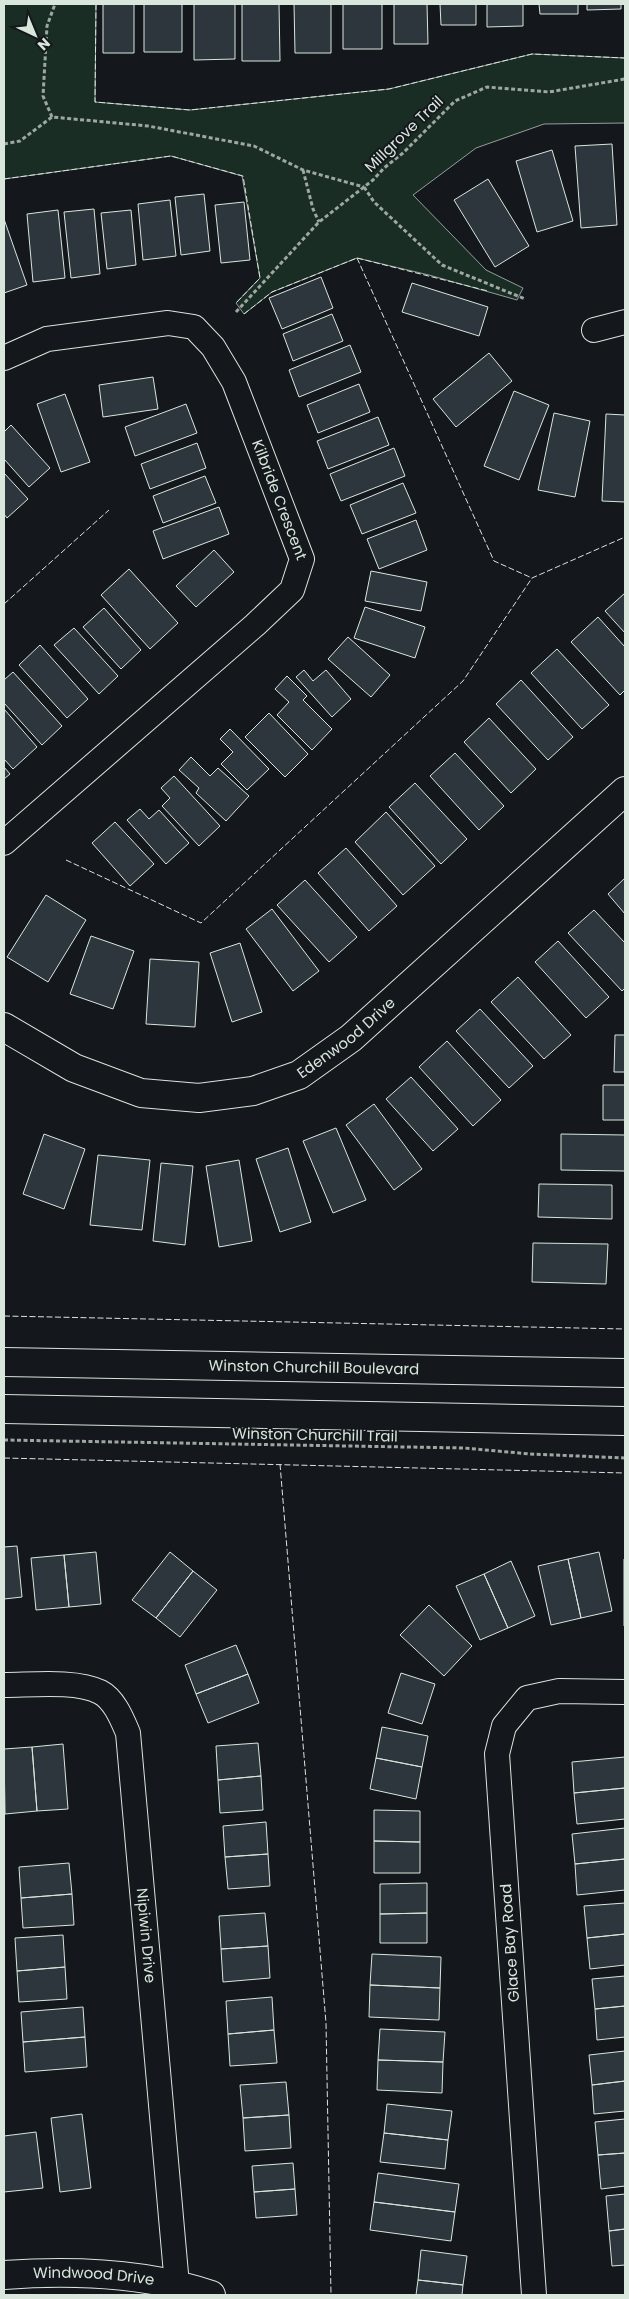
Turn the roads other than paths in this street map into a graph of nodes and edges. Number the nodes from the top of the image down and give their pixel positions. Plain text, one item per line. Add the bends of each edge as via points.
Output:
1 (625, 322) edge
2 (594, 330) dead end
3 (4, 358) edge
4 (625, 791) edge
5 (4, 843) edge
6 (4, 1028) edge
7 (4, 1362) edge
8 (625, 1374) edge
9 (4, 1409) edge
10 (625, 1421) edge
11 (4, 1685) edge
12 (625, 1692) edge
13 (4, 2275) edge
14 (177, 2285) junction
15 (211, 2295) edge
16 (534, 2295) edge

1 - 2 street
3 - 5 street, Kilbride Crescent via 46,339 168,323 194,327 213,348 234,382 302,559 292,590 286,596
4 - 6 main road, Edenwood Drive via 351,1038 299,1075 254,1091 200,1098 141,1093 74,1068
7 - 8 main road, Winston Churchill Boulevard
9 - 10 main road
11 - 14 street, Nipiwin Drive via 79,1686 101,1693 118,1710 128,1733
12 - 16 street, Glace Bay Road via 559,1691 527,1698 504,1726 497,1754
13 - 14 main road, Windwood Drive via 49,2271 110,2274
14 - 15 main road, Windwood Drive

